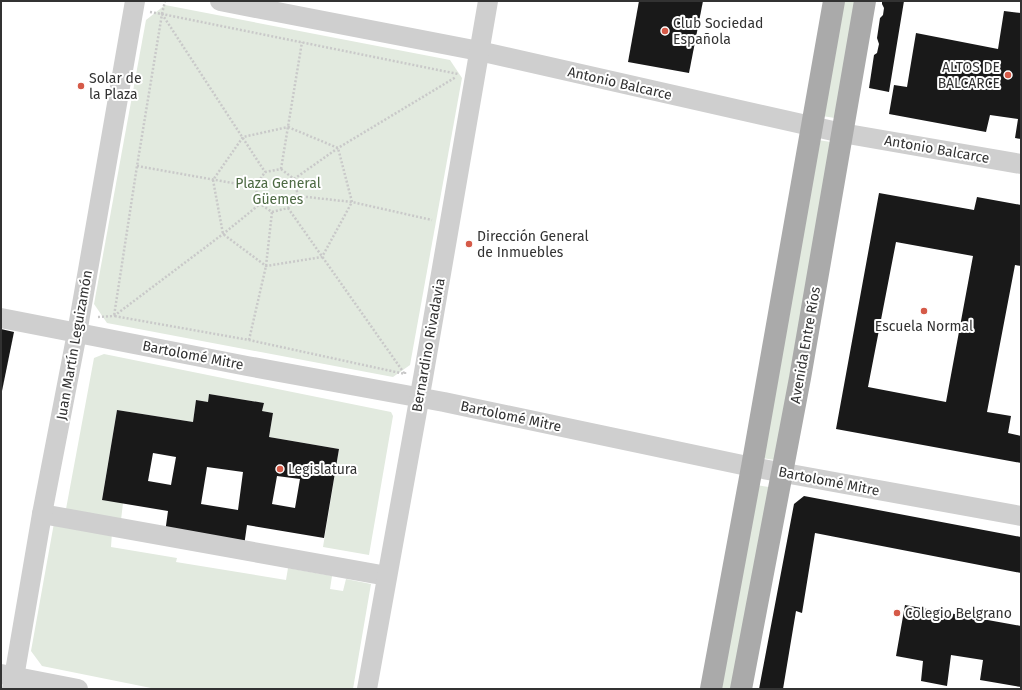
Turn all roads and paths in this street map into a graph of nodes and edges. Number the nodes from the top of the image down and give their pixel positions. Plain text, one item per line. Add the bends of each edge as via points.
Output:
1 (135, 1) edge
2 (165, 1) edge
3 (220, 1) edge
4 (488, 1) edge
5 (834, 1) edge
6 (866, 1) edge
7 (162, 14) junction
8 (302, 42) junction
9 (472, 49) junction
10 (460, 74) junction
11 (459, 82) dead end
12 (812, 126) junction
13 (288, 127) junction
14 (842, 133) junction
15 (243, 137) junction
16 (338, 148) junction
17 (1021, 164) edge
18 (137, 166) junction
19 (281, 169) junction
20 (264, 172) junction
21 (294, 179) junction
22 (213, 180) junction
23 (254, 187) junction
24 (298, 196) junction
25 (352, 202) junction
26 (260, 204) junction
27 (288, 208) junction
28 (272, 212) junction
29 (433, 213) dead end
30 (223, 234) junction
31 (322, 257) junction
32 (266, 266) junction
33 (114, 316) junction
34 (1, 318) edge
35 (78, 325) junction
36 (249, 340) junction
37 (406, 366) dead end
38 (405, 374) junction
39 (412, 396) junction
40 (752, 467) junction
41 (782, 472) junction
42 (42, 514) junction
43 (1021, 516) edge
44 (387, 576) junction
45 (9, 680) edge
46 (78, 689) edge
47 (367, 689) edge
48 (711, 689) edge
49 (741, 689) edge

1 - 35 street, Juan Martín Leguizamón
2 - 7 path
3 - 9 street, Antonio Balcarce
4 - 9 street, Bernardino Rivadavia
5 - 12 main road
6 - 14 main road, Avenida Entre Ríos
7 - 8 path
7 - 15 path
7 - 18 path
8 - 10 path
8 - 13 path
9 - 10 path
9 - 12 street, Antonio Balcarce
9 - 39 street, Bernardino Rivadavia
10 - 11 path
10 - 16 path
12 - 14 street, Antonio Balcarce
12 - 40 main road
13 - 15 path
13 - 16 path
13 - 19 path
14 - 17 street, Antonio Balcarce
14 - 41 main road, Avenida Entre Ríos
15 - 20 path
15 - 22 path
16 - 21 path
16 - 25 path
18 - 22 path
18 - 33 path
19 - 20 path
19 - 21 path
20 - 23 path
21 - 24 path
22 - 23 path
22 - 30 path
23 - 26 path
24 - 25 path
24 - 27 path
25 - 29 path via 432,220
25 - 31 path
26 - 28 path
26 - 30 path
27 - 28 path
27 - 31 path
28 - 32 path
30 - 32 path
30 - 33 path
31 - 32 path
31 - 38 path
32 - 36 path
33 - 35 path
33 - 36 path
34 - 35 street, Bartolomé Mitre
35 - 39 street, Bartolomé Mitre via 255,367
35 - 42 street, Juan Martín Leguizamón
36 - 38 path
37 - 38 path
38 - 39 path
39 - 40 street, Bartolomé Mitre
39 - 44 street, Bernardino Rivadavia
40 - 41 street, Bartolomé Mitre
40 - 48 main road
41 - 43 street, Bartolomé Mitre
41 - 49 main road, Avenida Entre Ríos
42 - 44 street
42 - 45 street, Juan Martín Leguizamón
44 - 47 street, Bernardino Rivadavia
45 - 46 street

